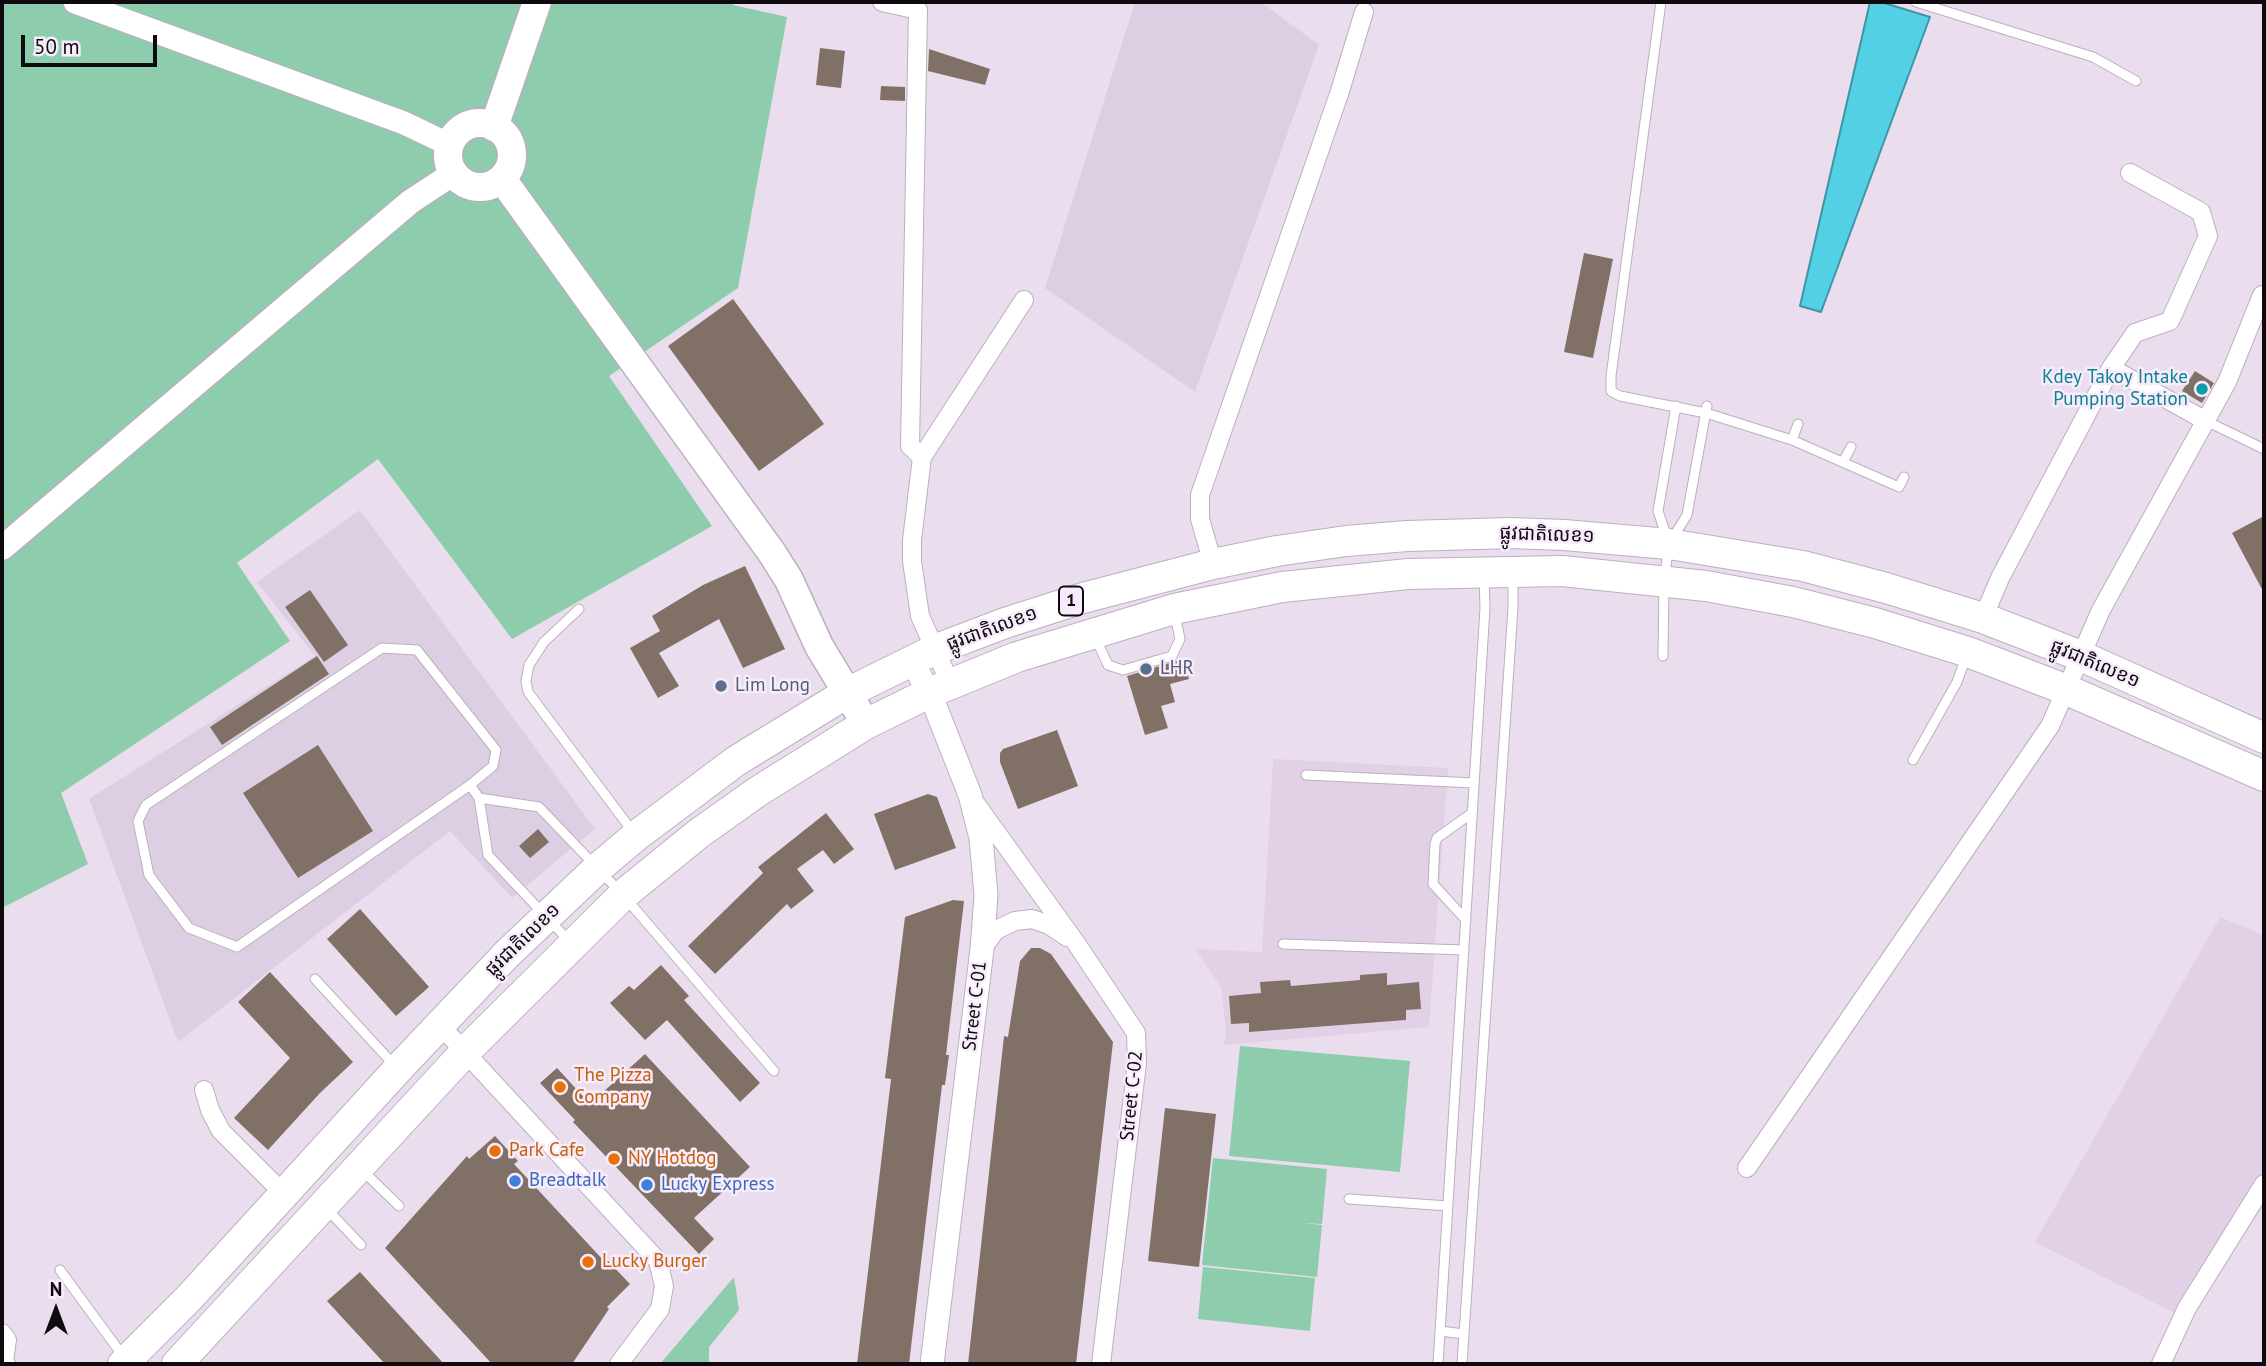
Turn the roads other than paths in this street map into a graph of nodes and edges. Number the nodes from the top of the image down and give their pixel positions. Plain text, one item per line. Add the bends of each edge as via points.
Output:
1 (75, 2) edge
2 (537, 2) edge
3 (882, 2) edge
4 (1661, 2) edge
5 (1916, 2) edge
6 (1364, 12) dead end
7 (2136, 81) dead end
8 (494, 127) junction
9 (450, 145) junction
10 (454, 173) junction
11 (2130, 173) dead end
12 (502, 179) junction
13 (2262, 295) dead end
14 (1024, 300) dead end
15 (2111, 368) junction
16 (1676, 406) junction
17 (1707, 410) junction
18 (1758, 415) dead end
19 (2207, 421) junction
20 (1798, 425) dead end
21 (1755, 428) junction
22 (1792, 440) junction
23 (1851, 447) dead end
24 (2264, 449) edge
25 (922, 457) junction
26 (1843, 461) junction
27 (1904, 477) dead end
28 (1669, 544) junction
29 (2, 548) edge
30 (1213, 564) junction
31 (1498, 571) junction
32 (1664, 581) junction
33 (579, 609) dead end
34 (1174, 609) junction
35 (1983, 618) junction
36 (1093, 632) junction
37 (1968, 652) junction
38 (923, 655) junction
39 (1663, 656) dead end
40 (2081, 656) junction
41 (940, 688) junction
42 (2067, 690) junction
43 (847, 693) junction
44 (866, 724) junction
45 (2264, 738) edge
46 (1913, 760) dead end
47 (1306, 775) dead end
48 (2264, 776) edge
49 (1474, 783) junction
50 (470, 785) junction
51 (970, 795) junction
52 (479, 798) junction
53 (1472, 813) junction
54 (636, 836) junction
55 (598, 868) junction
56 (623, 895) junction
57 (546, 917) junction
58 (1466, 920) junction
59 (1076, 943) junction
60 (572, 944) junction
61 (1283, 944) dead end
62 (982, 949) junction
63 (1464, 950) junction
64 (315, 979) dead end
65 (439, 1024) junction
66 (466, 1051) junction
67 (398, 1069) junction
68 (774, 1071) dead end
69 (204, 1090) dead end
70 (359, 1168) junction
71 (1747, 1168) dead end
72 (2264, 1184) edge
73 (285, 1195) junction
74 (1349, 1199) dead end
75 (324, 1206) junction
76 (399, 1206) dead end
77 (1448, 1206) junction
78 (361, 1245) dead end
79 (60, 1270) dead end
80 (1440, 1331) junction
81 (2, 1333) edge
82 (1464, 1334) junction
83 (125, 1363) edge
84 (6, 1364) edge
85 (177, 1364) edge
86 (619, 1364) edge
87 (932, 1364) edge
88 (1101, 1364) edge
89 (1438, 1364) edge
90 (1462, 1364) edge
91 (2161, 1364) edge

1 - 9 street via 404,123
2 - 8 main road
3 - 25 street via 918,10 910,446
4 - 16 lane via 1611,391
5 - 7 lane via 2093,57
6 - 30 street via 1200,495 1200,519
8 - 9 main road via 473,124 462,129
8 - 12 main road via 512,151
9 - 10 main road via 448,156
10 - 12 main road via 461,181 480,187
10 - 29 main road via 410,202
11 - 15 street via 2201,212 2208,236 2170,321 2135,333
12 - 43 main road via 772,553
13 - 19 street
14 - 25 street
15 - 19 street
15 - 35 street
16 - 17 lane
16 - 28 lane via 1658,512
17 - 21 lane
17 - 28 lane via 1687,515
18 - 21 lane
19 - 24 lane
19 - 40 street via 2101,610
20 - 22 lane
21 - 22 lane
22 - 26 lane
23 - 26 lane
25 - 38 street via 912,561
26 - 27 lane via 1899,486
28 - 30 highway, ផ្លូវជាតិលេខ១ / 1 via 1511,533 1420,536 1346,541
28 - 32 lane
28 - 35 highway, ផ្លូវជាតិលេខ១ / 1 via 1803,566
30 - 38 highway, ផ្លូវជាតិលេខ១ / 1 via 1083,598
31 - 32 highway, ផ្លូវជាតិលេខ១ / 1 via 1562,571
31 - 34 highway, ផ្លូវជាតិលេខ១ / 1 via 1349,578
31 - 49 lane via 1485,608
31 - 82 lane via 1513,608
32 - 37 highway, ផ្លូវជាតិលេខ១ / 1 via 1793,602
32 - 39 lane
33 - 54 lane via 544,642 529,665 528,692
34 - 36 highway, ផ្លូវជាតិលេខ១ / 1
34 - 36 lane via 1180,639 1172,656 1123,670 1108,665
35 - 40 highway, ផ្លូវជាតិលេខ១ / 1
36 - 41 highway, ផ្លូវជាតិលេខ១ / 1
37 - 42 highway, ផ្លូវជាតិលេខ១ / 1
37 - 46 lane via 1957,682
38 - 41 street, Street C-01
38 - 43 highway, ផ្លូវជាតិលេខ១ / 1
40 - 42 street
40 - 45 highway, ផ្លូវជាតិលេខ១ / 1
41 - 44 highway, ផ្លូវជាតិលេខ១ / 1
41 - 51 street, Street C-01
42 - 48 highway, ផ្លូវជាតិលេខ១ / 1
42 - 71 street via 2050,726
43 - 44 main road
43 - 54 highway, ផ្លូវជាតិលេខ១ / 1 via 736,761
44 - 56 highway, ផ្លូវជាតិលេខ១ / 1 via 757,792
47 - 49 lane
49 - 53 lane
50 - 50 lane via 236,947 189,928 149,874 138,821 146,805 382,648 417,650 496,750 493,766
50 - 52 lane
51 - 59 street, Street C-02
51 - 62 street, Street C-01 via 985,864
52 - 55 lane via 539,807
52 - 57 lane via 488,855
53 - 58 lane
53 - 58 lane via 1435,844 1433,884
54 - 55 highway, ផ្លូវជាតិលេខ១ / 1
55 - 56 lane
55 - 57 highway, ផ្លូវជាតិលេខ១ / 1
56 - 60 highway, ផ្លូវជាតិលេខ១ / 1
56 - 68 lane
57 - 60 lane
57 - 65 highway, ផ្លូវជាតិលេខ១ / 1
58 - 63 lane
59 - 62 street via 1032,919 996,930
59 - 88 street, Street C-02 via 1130,1021 1138,1047
60 - 66 highway, ផ្លូវជាតិលេខ១ / 1
61 - 63 lane
62 - 87 street, Street C-01
63 - 77 lane
64 - 67 lane
65 - 66 street
65 - 67 highway, ផ្លូវជាតិលេខ១ / 1
66 - 70 highway, ផ្លូវជាតិលេខ១ / 1
66 - 86 street via 658,1261 664,1286 660,1309
67 - 73 highway, ផ្លូវជាតិលេខ១ / 1
69 - 73 street via 221,1131
70 - 75 highway, ផ្លូវជាតិលេខ១ / 1
70 - 76 lane
72 - 91 street via 2187,1308
73 - 83 highway, ផ្លូវជាតិលេខ១ / 1
74 - 77 lane
75 - 78 lane
75 - 85 highway, ផ្លូវជាតិលេខ១ / 1
77 - 80 lane
79 - 83 lane
80 - 82 lane
80 - 89 lane
81 - 84 street via 7,1340
82 - 90 lane

